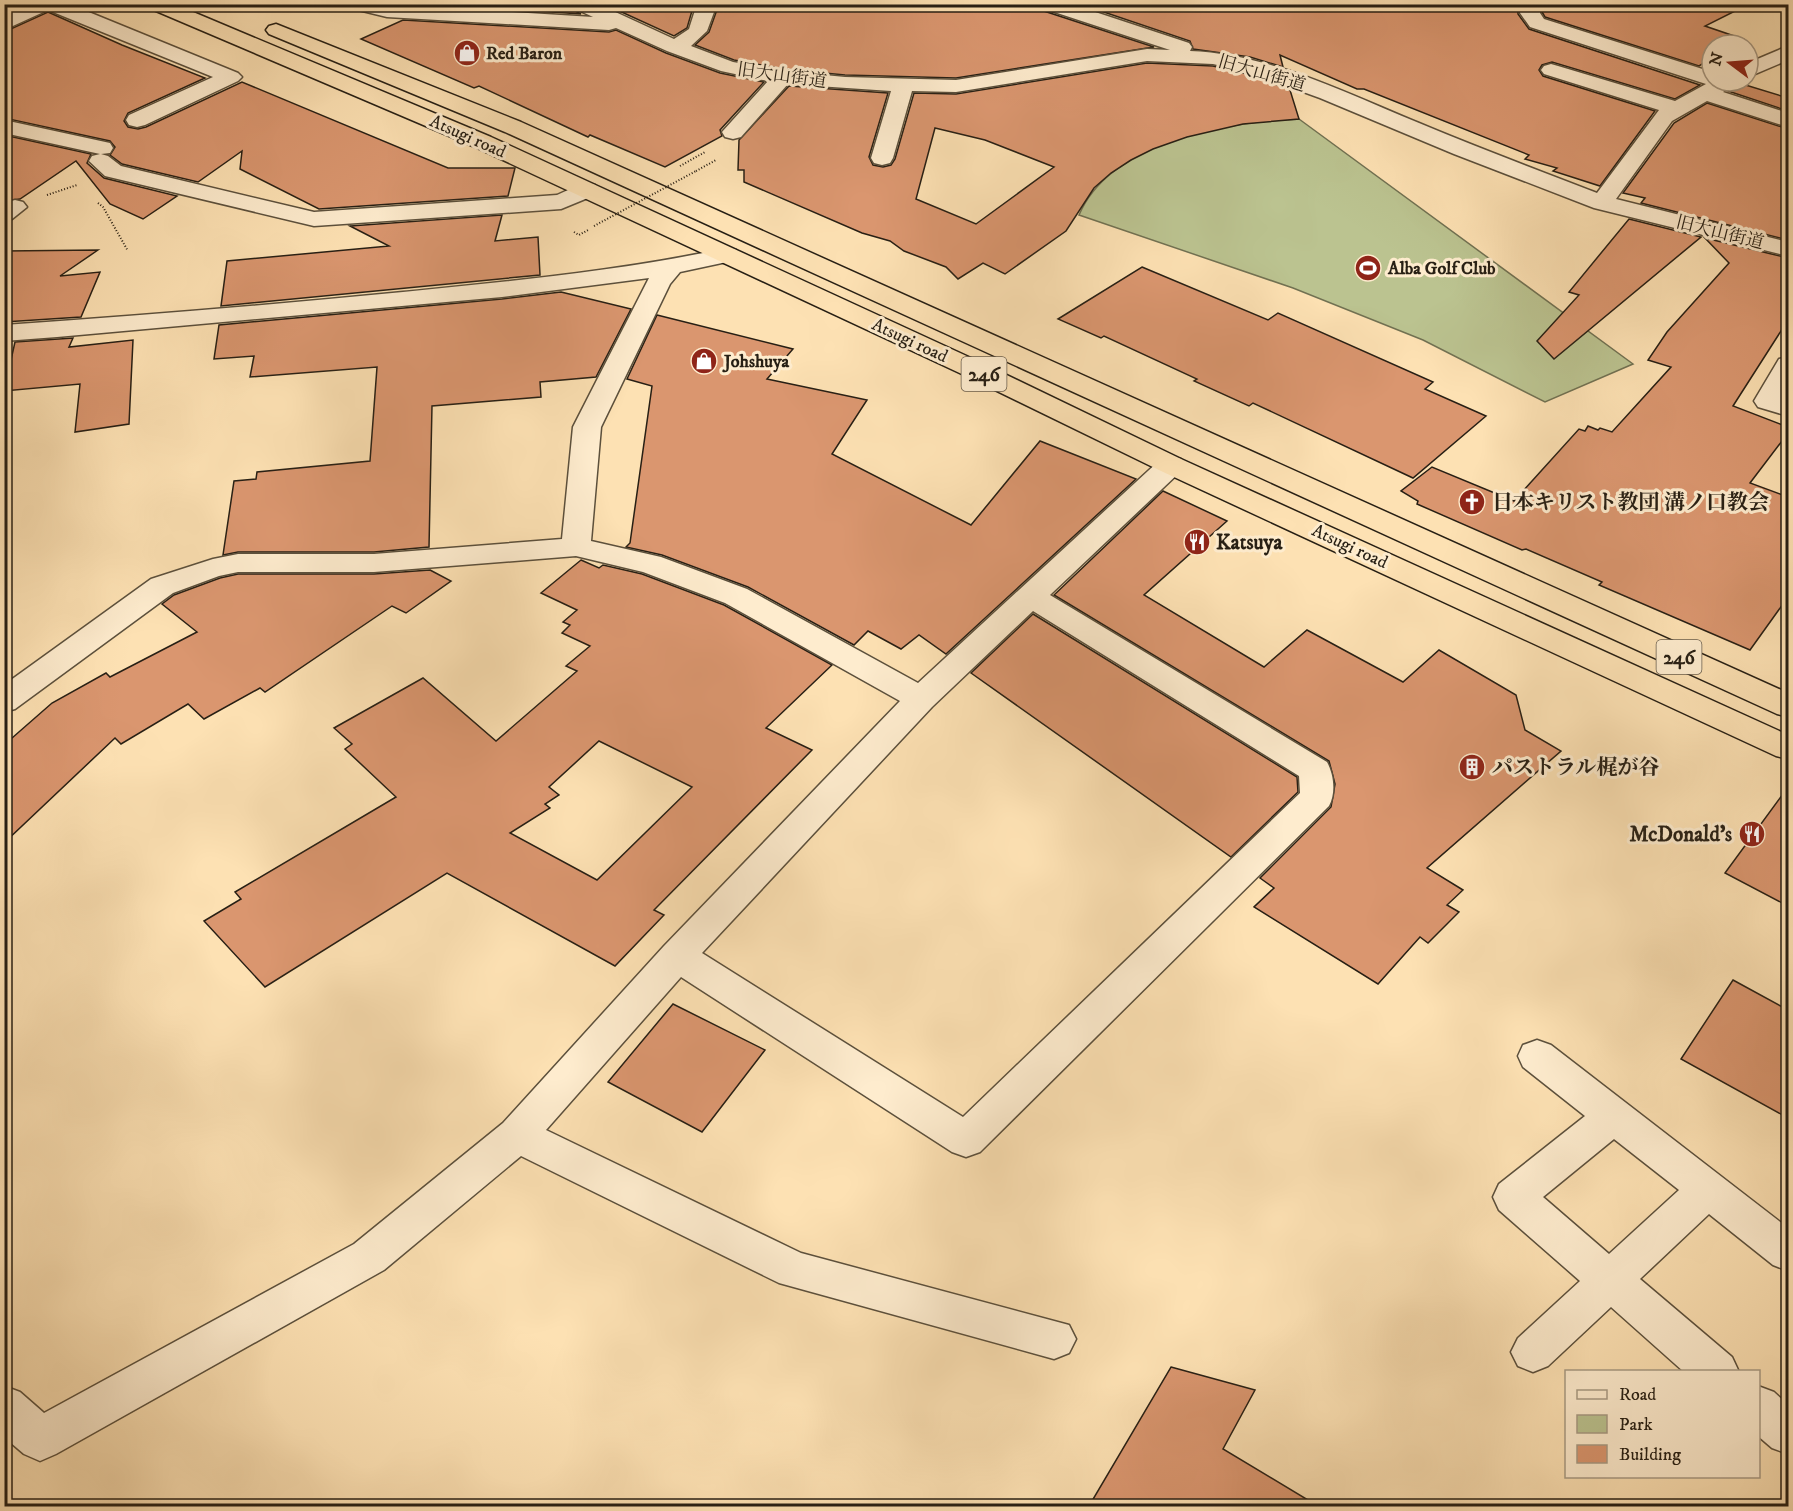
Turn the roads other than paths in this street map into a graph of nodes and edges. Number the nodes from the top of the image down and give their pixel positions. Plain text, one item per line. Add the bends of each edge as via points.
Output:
1 (45, 4) edge
2 (50, 4) edge
3 (214, 4) edge
4 (357, 4) edge
5 (581, 4) edge
6 (707, 4) edge
7 (1048, 4) edge
8 (1530, 4) edge
9 (165, 8) edge
10 (4, 24) edge
11 (626, 26) junction
12 (674, 47) junction
13 (1788, 52) edge
14 (1213, 58) junction
15 (1760, 65) edge
16 (1551, 70) dead end
17 (783, 77) junction
18 (1700, 77) edge
19 (903, 86) junction
20 (1700, 93) edge
21 (1736, 93) edge
22 (1674, 108) junction
23 (136, 120) dead end
24 (1788, 120) edge
25 (4, 126) edge
26 (733, 132) dead end
27 (882, 158) dead end
28 (586, 190) junction
29 (1602, 203) junction
30 (1788, 249) edge
31 (727, 255) junction
32 (670, 269) junction
33 (4, 333) edge
34 (1788, 365) edge
35 (1778, 405) edge
36 (1171, 465) junction
37 (576, 547) junction
38 (1030, 596) junction
39 (921, 699) junction
40 (4, 701) edge
41 (1788, 706) edge
42 (1788, 748) edge
43 (677, 956) junction
44 (1537, 1056) dead end
45 (1614, 1116) junction
46 (517, 1135) junction
47 (1708, 1189) junction
48 (1788, 1252) edge
49 (1610, 1280) junction
50 (1054, 1339) dead end
51 (1533, 1352) dead end
52 (1716, 1370) edge
53 (4, 1407) edge
54 (1760, 1409) edge
55 (1788, 1433) edge

1 - 10 street
2 - 23 street via 231,77
3 - 41 highway, Atsugi road / 246 via 524,132
4 - 11 street via 387,11
5 - 11 street, 旧大山街道
6 - 12 street via 694,38
7 - 14 street
8 - 18 street via 1530,13 1537,23
9 - 28 highway, Atsugi road / 246 via 483,142
11 - 12 street, 旧大山街道
12 - 17 street, 旧大山街道 via 728,67
13 - 15 street
14 - 19 street, 旧大山街道 via 1147,56 956,86
14 - 29 street, 旧大山街道 via 1254,66 1328,93
16 - 22 street
17 - 19 street, 旧大山街道
17 - 26 street
19 - 27 street
20 - 22 street
21 - 24 street
22 - 29 street via 1664,116
25 - 28 street via 93,166 314,219 561,202
28 - 31 highway, Atsugi road / 246
29 - 30 street, 旧大山街道
31 - 32 street
31 - 36 highway, Atsugi road / 246
32 - 33 street via 578,282 175,322
32 - 37 street via 659,281 587,427
34 - 35 street
36 - 38 street
36 - 42 highway, Atsugi road / 246
37 - 39 street via 651,564 736,596
37 - 40 street via 374,563 238,563 213,568 162,586
38 - 39 street
38 - 43 street via 1315,770 1317,797 966,1140
39 - 43 street
43 - 46 street
44 - 45 street
45 - 47 street
45 - 49 street via 1513,1197
46 - 50 street via 794,1270
46 - 53 street via 369,1257 40,1439
47 - 48 street
47 - 49 street
49 - 51 street
49 - 52 street
54 - 55 street

